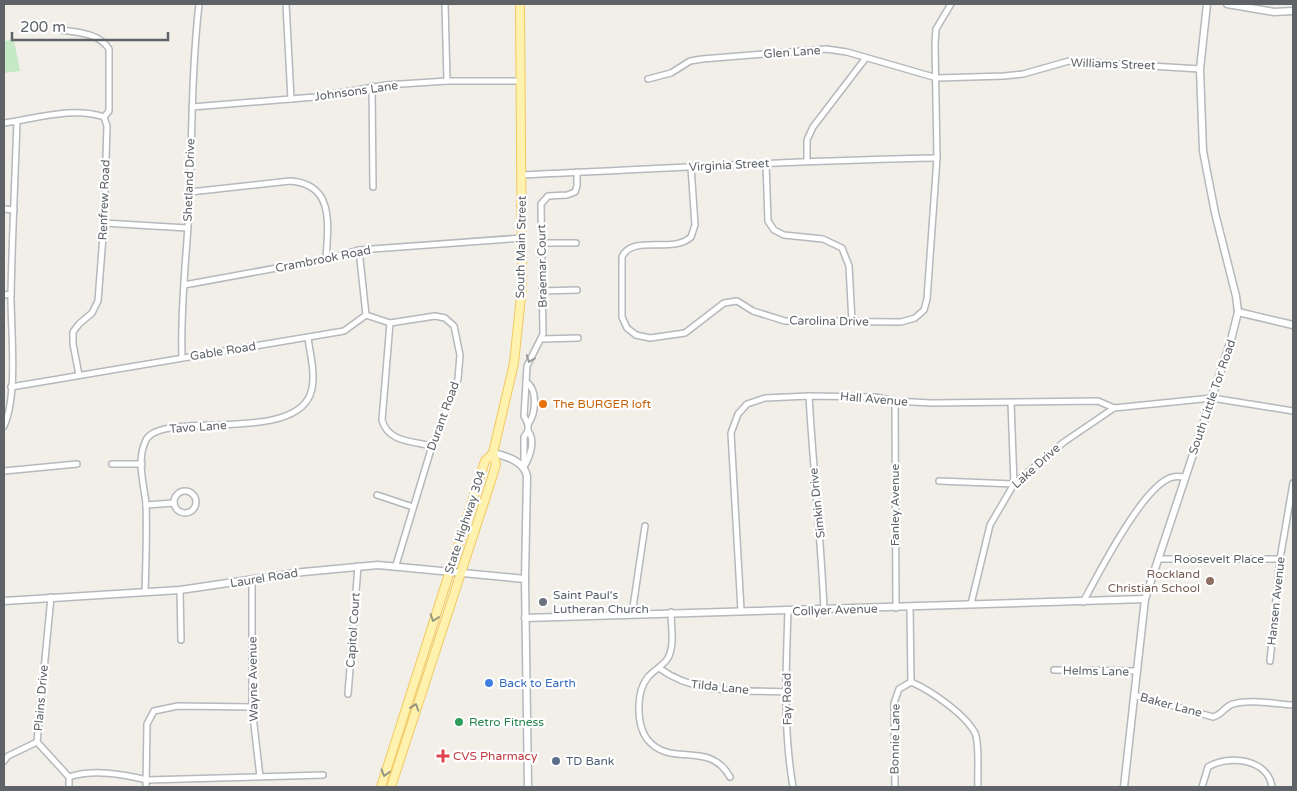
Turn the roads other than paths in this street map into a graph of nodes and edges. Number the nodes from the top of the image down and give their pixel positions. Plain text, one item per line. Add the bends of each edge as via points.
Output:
1 (199, 4) edge
2 (286, 4) edge
3 (446, 4) edge
4 (520, 4) edge
5 (951, 4) edge
6 (1207, 4) edge
7 (1226, 4) edge
8 (1293, 11) edge
9 (62, 30) dead end
10 (865, 59) junction
11 (1200, 69) junction
12 (936, 78) junction
13 (648, 79) dead end
14 (447, 81) junction
15 (520, 81) junction
16 (372, 86) junction
17 (291, 99) junction
18 (192, 107) junction
19 (104, 117) junction
20 (17, 121) junction
21 (4, 123) edge
22 (937, 158) junction
23 (807, 160) junction
24 (766, 164) junction
25 (691, 167) junction
26 (577, 172) junction
27 (522, 175) junction
28 (373, 187) dead end
29 (190, 192) junction
30 (4, 209) edge
31 (14, 210) junction
32 (104, 223) junction
33 (187, 228) junction
34 (523, 238) junction
35 (576, 243) dead end
36 (542, 244) junction
37 (359, 250) junction
38 (326, 259) junction
39 (184, 285) junction
40 (577, 290) dead end
41 (542, 291) junction
42 (11, 294) junction
43 (4, 295) edge
44 (1238, 312) junction
45 (366, 315) junction
46 (852, 322) junction
47 (390, 324) junction
48 (1293, 325) edge
49 (308, 338) junction
50 (578, 338) dead end
51 (542, 339) junction
52 (182, 357) junction
53 (79, 375) junction
54 (526, 382) junction
55 (11, 387) junction
56 (810, 396) junction
57 (1212, 398) junction
58 (895, 402) junction
59 (1011, 403) junction
60 (1114, 408) junction
61 (1293, 411) edge
62 (528, 424) junction
63 (4, 426) edge
64 (432, 446) junction
65 (493, 453) junction
66 (77, 464) dead end
67 (112, 464) dead end
68 (142, 464) junction
69 (524, 468) junction
70 (4, 471) edge
71 (1185, 477) junction
72 (939, 481) dead end
73 (1293, 483) edge
74 (1014, 484) junction
75 (377, 495) dead end
76 (174, 502) junction
77 (146, 505) junction
78 (413, 506) junction
79 (645, 526) dead end
80 (1159, 559) junction
81 (1280, 559) junction
82 (396, 565) junction
83 (358, 566) junction
84 (449, 572) junction
85 (461, 573) junction
86 (525, 579) junction
87 (252, 581) junction
88 (180, 590) junction
89 (145, 592) junction
90 (51, 597) junction
91 (1145, 599) junction
92 (4, 601) edge
93 (1083, 602) junction
94 (971, 604) junction
95 (910, 607) junction
96 (896, 608) junction
97 (741, 610) junction
98 (824, 610) junction
99 (788, 611) junction
100 (671, 612) junction
101 (632, 614) junction
102 (525, 618) junction
103 (182, 640) dead end
104 (1270, 661) dead end
105 (659, 668) junction
106 (1054, 670) dead end
107 (1137, 671) junction
108 (911, 682) junction
109 (786, 692) junction
110 (348, 694) dead end
111 (1134, 695) junction
112 (1293, 705) edge
113 (252, 707) junction
114 (37, 742) junction
115 (4, 761) edge
116 (323, 775) dead end
117 (730, 777) dead end
118 (69, 778) junction
119 (260, 778) junction
120 (147, 780) junction
121 (69, 787) edge
122 (146, 787) edge
123 (381, 787) edge
124 (390, 787) edge
125 (528, 787) edge
126 (793, 787) edge
127 (895, 787) edge
128 (978, 787) edge
129 (1124, 787) edge
130 (1202, 787) edge
131 (1272, 787) edge

1 - 18 street, Shetland Drive
2 - 17 street
3 - 14 street
4 - 15 main road, South Main Street
5 - 12 street, Carolina Drive via 936,29
6 - 11 street, South Little Tor Road
7 - 8 street via 1274,12
9 - 19 street, Renfrew Road via 97,37 109,49 109,111
10 - 12 street, Glen Lane
10 - 13 street, Glen Lane via 826,49 702,59
10 - 23 street via 813,126 807,140
11 - 12 street, Williams Street via 1069,61 1023,74
11 - 44 street, South Little Tor Road via 1203,151
12 - 22 street, Carolina Drive
14 - 15 street, Johnsons Lane
14 - 16 street, Johnsons Lane
15 - 27 main road, South Main Street
16 - 17 street, Johnsons Lane
16 - 28 street
17 - 18 street, Johnsons Lane
18 - 29 street, Shetland Drive
19 - 20 street via 90,112
19 - 32 street, Renfrew Road via 107,126
20 - 21 street
20 - 31 street
22 - 23 street, Virginia Street
22 - 46 street, Carolina Drive via 924,310 915,318 901,322
23 - 24 street, Virginia Street
24 - 25 street, Virginia Street
24 - 46 street via 768,221 774,230 784,235 823,239 842,248 849,266
25 - 26 street, Virginia Street
25 - 46 street, Carolina Drive via 695,224 691,237 679,244 634,246 622,257 622,317 627,328 636,335 650,338 685,333 724,303 737,300 753,311 785,321
26 - 27 street, Virginia Street
26 - 36 street, Braemar Court via 575,192 542,200
27 - 34 main road, South Main Street
29 - 33 street, Shetland Drive
29 - 38 street via 304,182 322,197 328,224
30 - 31 street
31 - 42 street
32 - 33 street
32 - 53 street, Renfrew Road via 98,301 92,313 74,332
33 - 39 street, Shetland Drive
34 - 37 street, Crambrook Road
34 - 65 main road, South Main Street via 515,354
35 - 36 street
36 - 41 street, Braemar Court
37 - 38 street, Crambrook Road
37 - 45 street
38 - 39 street, Crambrook Road
39 - 52 street, Shetland Drive
40 - 41 street
41 - 51 street, Braemar Court
42 - 43 street
42 - 55 street
44 - 48 street
44 - 57 street, South Little Tor Road
45 - 47 street
45 - 49 street, Gable Road via 344,331
47 - 64 street via 382,411 385,430 390,436
47 - 64 street, Durant Road via 435,316 446,318 454,326 460,355 458,379
49 - 52 street, Gable Road
49 - 68 street, Tavo Lane via 312,381 310,394 302,406 290,414 267,420 155,431 145,443
50 - 51 street
51 -> 54 street via 529,359
52 - 53 street, Gable Road
53 - 55 street, Gable Road
54 - 62 street via 524,416
54 - 62 street via 533,390 533,415
55 - 63 street
56 - 58 street, Hall Avenue via 874,397
56 - 97 street, Hall Avenue via 765,398 747,404 738,414 732,433
56 - 98 street, Simkin Drive
57 - 60 street, Hall Avenue
57 - 61 street, Hall Avenue
57 - 71 street, South Little Tor Road
58 - 59 street, Hall Avenue
58 - 96 street, Fanley Avenue
59 - 60 street, Hall Avenue via 1098,401
59 - 74 street
60 - 74 street, Lake Drive via 1064,442
62 - 69 street via 531,452
64 - 78 street, Durant Road
65 - 69 street
65 - 84 main road, State Highway 304 via 485,461
65 - 85 main road, State Highway 304 via 496,464
66 - 70 street
67 - 68 street
68 - 77 street, Tavo Lane
69 - 86 street via 527,476
71 - 80 street, South Little Tor Road
71 - 93 street via 1173,477 1163,482 1133,514
72 - 74 street
73 - 81 street, Hansen Avenue
74 - 94 street, Lake Drive via 990,525
75 - 78 street
76 - 76 street via 176,496 184,492 191,494 196,502 193,509 184,513
76 - 77 street
77 - 89 street, Tavo Lane
78 - 82 street, Durant Road
79 - 101 street
80 - 81 street, Roosevelt Place
80 - 91 street, South Little Tor Road
81 - 104 street, Hansen Avenue
82 - 83 street, Laurel Road
82 - 84 street, Laurel Road
83 - 87 street, Laurel Road
83 - 110 street, Capitol Court
84 - 85 street, Laurel Road
84 -> 123 main road, State Highway 304
85 - 86 street, Laurel Road
124 -> 85 main road, State Highway 304
86 - 102 street
87 - 88 street, Laurel Road
87 - 113 street, Wayne Avenue
88 - 89 street, Laurel Road
88 - 103 street
89 - 90 street, Laurel Road
90 - 92 street, Laurel Road
90 - 114 street, Plains Drive
91 - 93 street, Collyer Avenue
91 - 107 street, South Little Tor Road
93 - 94 street, Collyer Avenue
94 - 95 street, Collyer Avenue
95 - 96 street, Collyer Avenue
95 - 108 street
96 - 98 street, Collyer Avenue
97 - 99 street, Collyer Avenue
97 - 100 street, Collyer Avenue
98 - 99 street, Collyer Avenue
99 - 109 street, Fay Road
100 - 101 street, Collyer Avenue
100 - 105 street via 672,645 668,658
101 - 102 street, Collyer Avenue
102 - 125 street
105 - 109 street, Tilda Lane via 672,678 701,688
105 - 117 street via 648,676 639,704 646,738 658,749 719,762
106 - 107 street, Helms Lane
107 - 111 street, South Little Tor Road
108 - 127 street, Bonnie Lane via 900,690 894,703
108 - 128 street via 927,689 964,720 975,734
109 - 126 street, Fay Road
111 - 112 street, Baker Lane via 1214,716 1238,703
111 - 129 street, South Little Tor Road
113 - 119 street, Wayne Avenue
113 - 120 street via 178,706 154,710 147,724
114 - 115 street
114 - 118 street, Plains Drive
116 - 119 street
118 - 120 street via 82,773
118 - 121 street
119 - 120 street
120 - 122 street
130 - 131 street via 1208,767 1222,760 1255,764 1269,776

